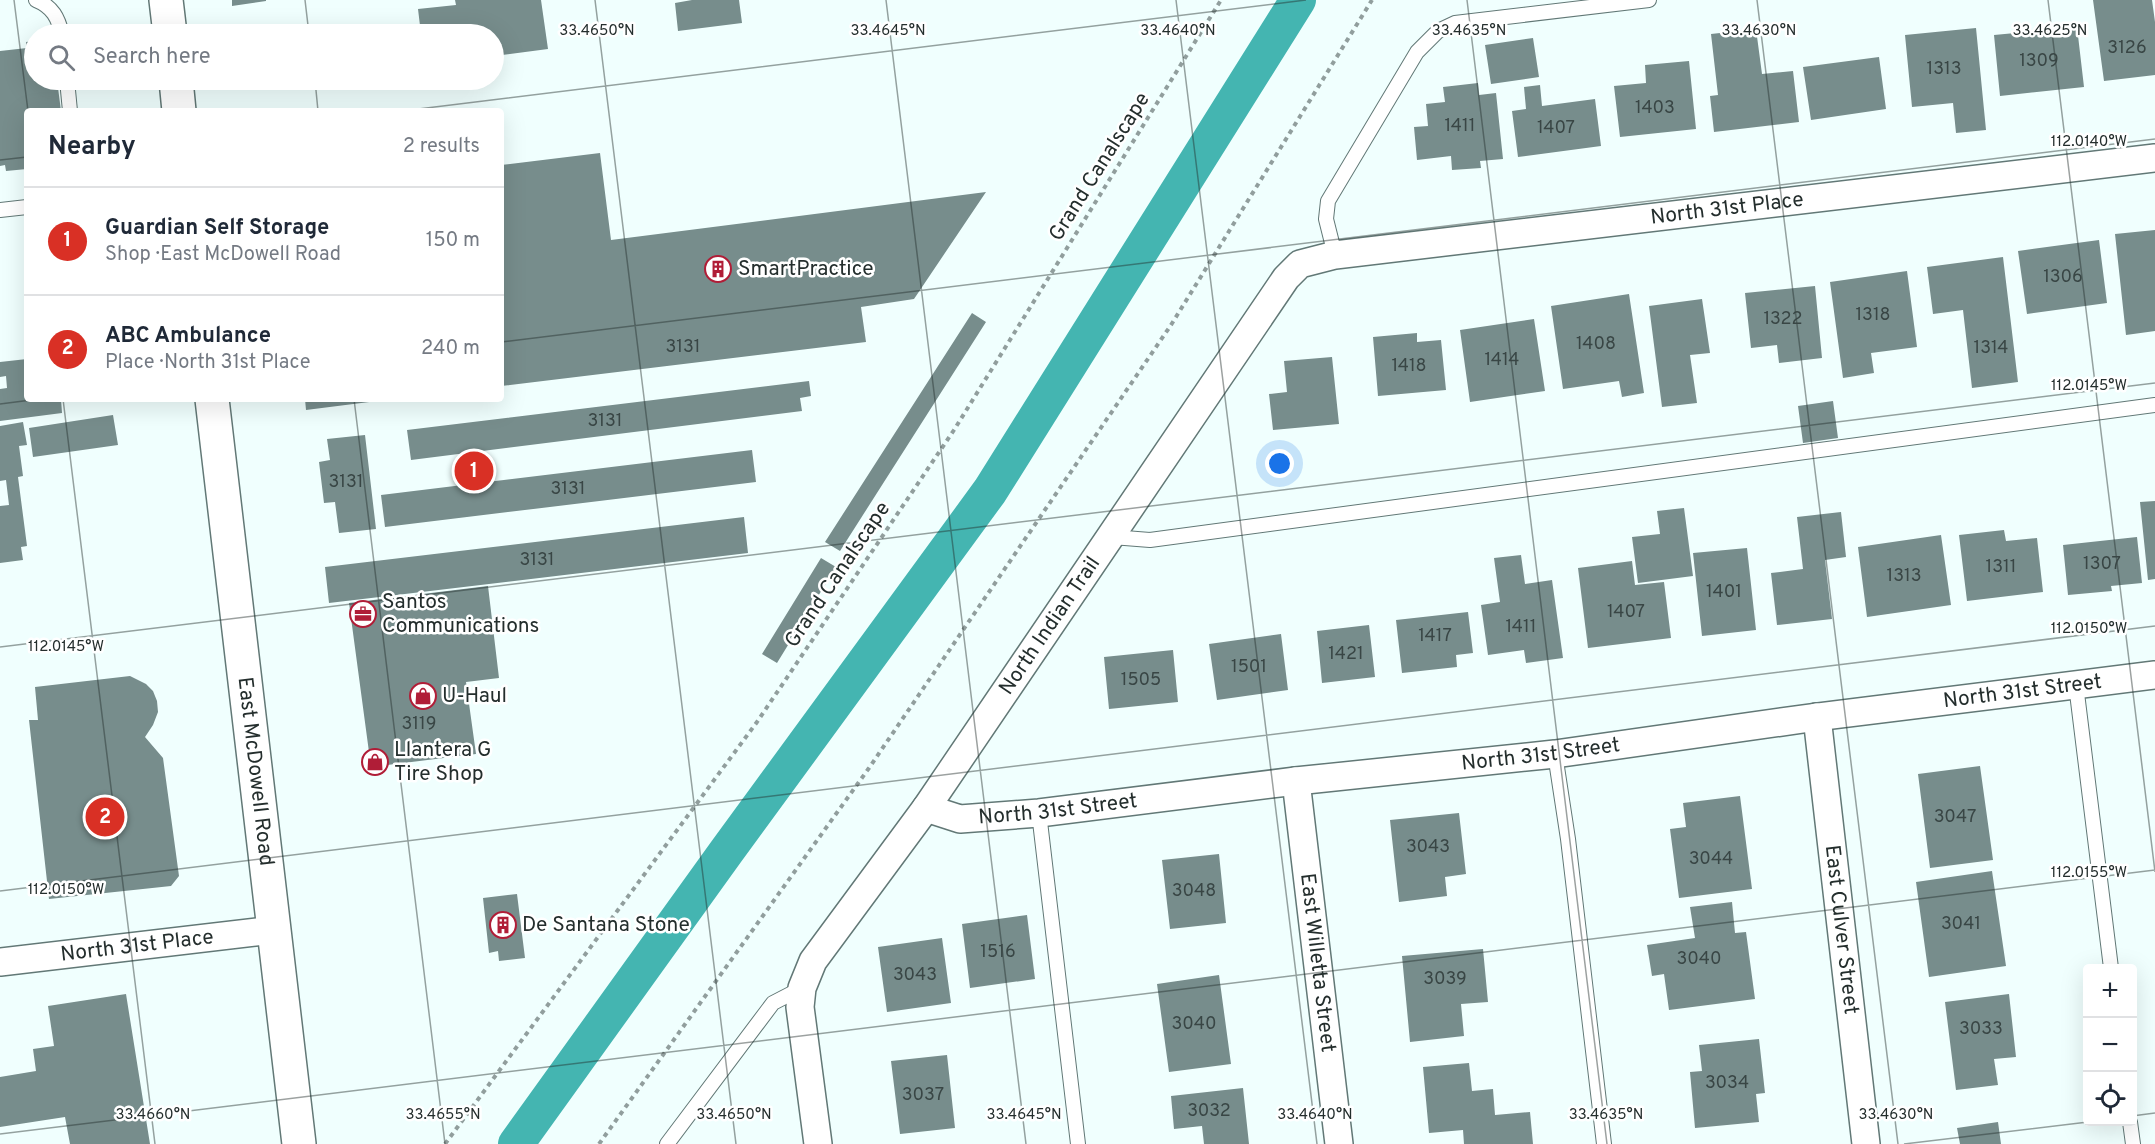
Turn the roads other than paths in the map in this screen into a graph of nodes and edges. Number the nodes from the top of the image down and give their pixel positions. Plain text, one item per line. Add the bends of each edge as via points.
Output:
1 (36, 0) edge
2 (166, 0) edge
3 (1649, 0) edge
4 (59, 24) edge
5 (169, 24) edge
6 (68, 90) edge
7 (177, 90) edge
8 (70, 108) edge
9 (179, 108) edge
10 (2155, 158) edge
11 (24, 207) edge
12 (0, 210) edge
13 (1335, 255) junction
14 (1300, 264) joint
15 (212, 402) edge
16 (2155, 405) edge
17 (1112, 537) junction
18 (2155, 675) edge
19 (2076, 685) junction
20 (1817, 717) junction
21 (1555, 754) junction
22 (1296, 781) junction
23 (926, 808) junction
24 (1039, 813) junction
25 (273, 930) junction
26 (0, 962) edge
27 (2110, 964) edge
28 (802, 988) junction
29 (2131, 1126) edge
30 (299, 1144) edge
31 (667, 1144) edge
32 (818, 1144) edge
33 (1078, 1144) edge
34 (1339, 1144) edge
35 (1604, 1144) edge
36 (1866, 1144) edge
37 (2133, 1144) edge

1 - 4 lane via 47,4
2 - 5 main road
3 - 13 lane via 1455,23 1438,31 1417,52 1328,201 1326,219
6 - 8 lane
7 - 9 main road
10 - 13 street, North 31st Place
11 - 12 lane
13 - 14 street, North 31st Place
14 - 17 street, North Indian Trail via 1286,278
15 - 25 main road, East McDowell Road
16 - 17 lane via 1150,540
17 - 23 street, North Indian Trail
18 - 19 street, North 31st Street
19 - 20 street, North 31st Street
19 - 27 lane
20 - 21 street, North 31st Street
20 - 36 street, East Culver Street
21 - 22 street, North 31st Street
21 - 35 lane
22 - 24 street, North 31st Street
22 - 34 street, East Willetta Street
23 - 24 street, North 31st Street via 960,819
23 - 28 street, North Indian Trail via 813,960
24 - 33 lane
25 - 26 street, North 31st Place
25 - 30 main road, East McDowell Road
28 - 31 lane via 772,1003
28 - 32 street via 800,1007
29 - 37 lane

